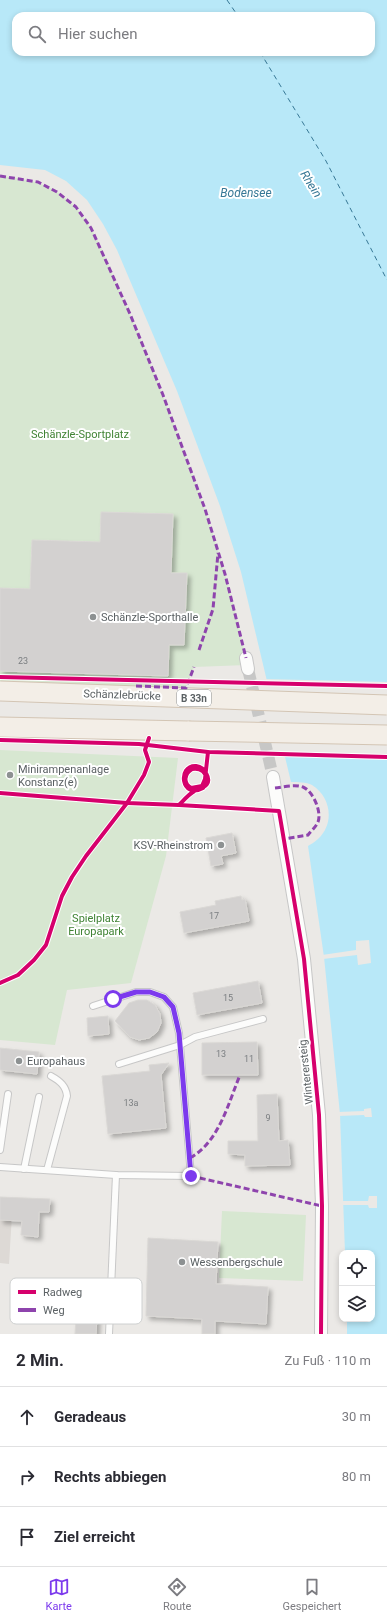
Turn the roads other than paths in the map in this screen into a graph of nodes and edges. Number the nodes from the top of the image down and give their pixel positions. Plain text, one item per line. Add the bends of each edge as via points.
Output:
1 (0, 691) edge
2 (387, 705) edge
3 (0, 728) edge
4 (387, 735) edge
5 (272, 777) tunnel mouth
6 (92, 1006) dead end
7 (263, 1019) dead end
8 (180, 1045) junction
9 (119, 1064) dead end
10 (51, 1076) dead end
11 (8, 1094) dead end
12 (39, 1097) dead end
13 (0, 1150) edge
14 (0, 1167) edge
15 (24, 1169) junction
16 (47, 1170) junction
17 (116, 1175) junction
18 (111, 1278) edge
19 (109, 1324) edge
20 (109, 1334) edge
21 (321, 1334) edge

1 - 2 main road, Schänzlebrücke / B 33n, bridge
3 - 4 main road, bridge
5 - 21 street, Winterersteig via 304,959 319,1115 322,1206
6 - 8 lane via 136,992 150,992 164,997 173,1007 177,1018
7 - 8 lane via 195,1037
8 - 9 lane
8 - 17 lane via 191,1176
10 - 16 lane via 62,1083 68,1096
11 - 13 lane
12 - 15 lane
14 - 15 lane
15 - 16 lane
16 - 17 lane
17 - 18 lane
19 - 20 lane

